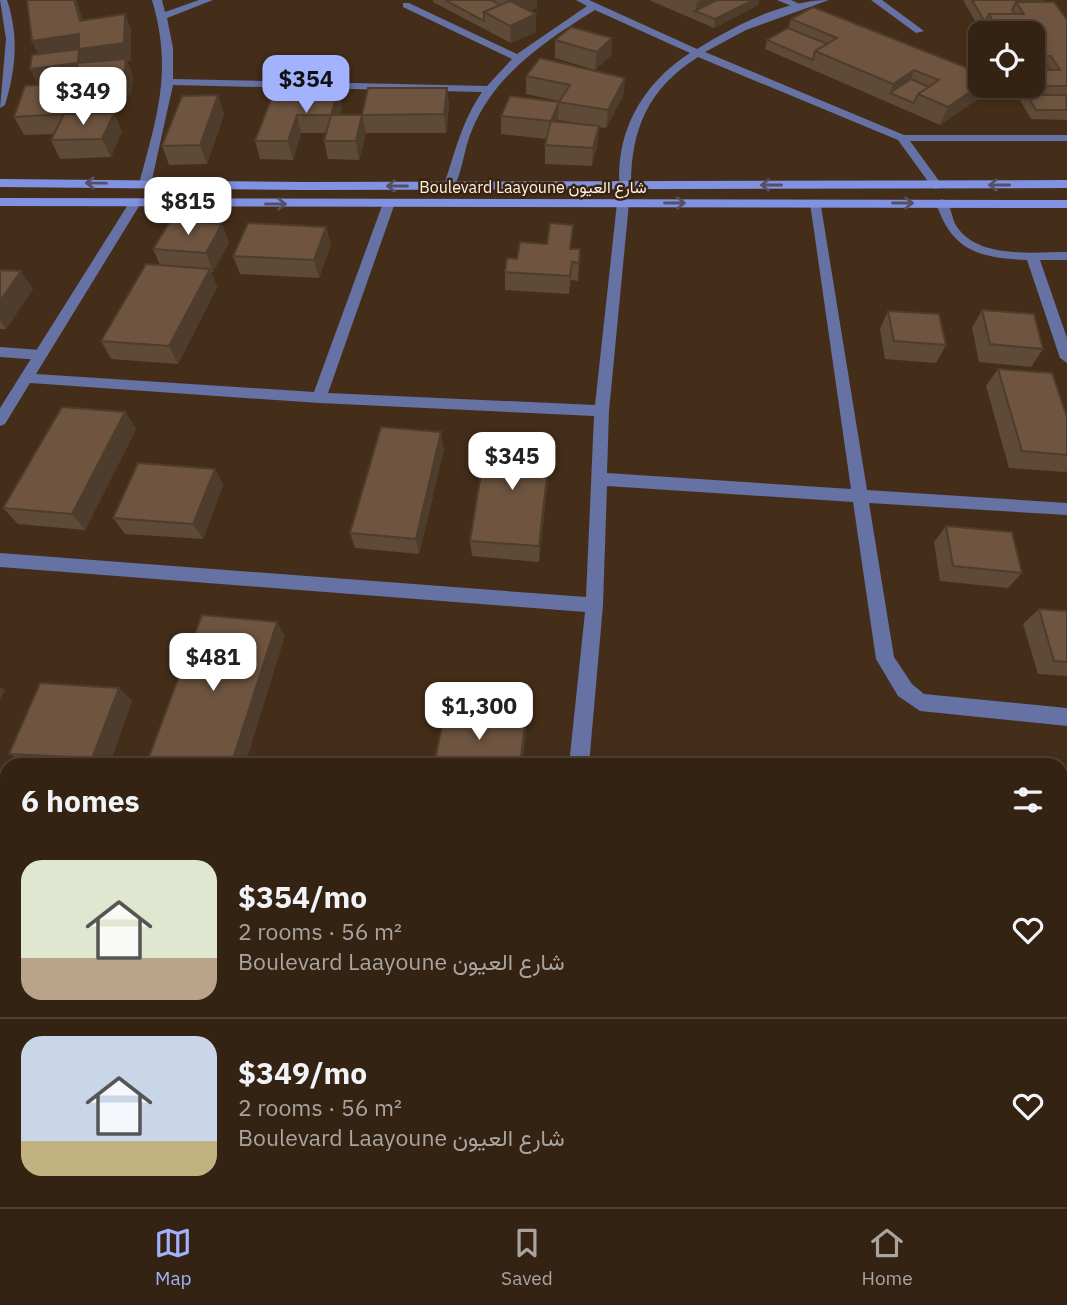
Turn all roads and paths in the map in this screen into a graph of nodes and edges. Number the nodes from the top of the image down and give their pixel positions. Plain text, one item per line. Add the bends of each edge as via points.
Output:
1 (2, 0) edge
2 (157, 0) edge
3 (208, 0) edge
4 (581, 0) edge
5 (782, 0) edge
6 (824, 0) edge
7 (876, 0) edge
8 (406, 5) dead end
9 (594, 6) junction
10 (799, 6) junction
11 (163, 16) junction
12 (919, 30) dead end
13 (696, 52) junction
14 (517, 58) junction
15 (170, 82) junction
16 (488, 89) junction
17 (0, 105) edge
18 (902, 138) junction
19 (1067, 138) edge
20 (0, 183) edge
21 (145, 184) junction
22 (1067, 184) edge
23 (625, 185) junction
24 (936, 185) junction
25 (450, 186) junction
26 (0, 202) edge
27 (135, 203) junction
28 (390, 203) junction
29 (623, 203) junction
30 (816, 203) junction
31 (942, 204) junction
32 (1067, 204) edge
33 (1032, 256) junction
34 (1067, 256) edge
35 (0, 352) edge
36 (41, 355) junction
37 (1067, 358) edge
38 (26, 378) junction
39 (319, 398) junction
40 (602, 411) junction
41 (0, 420) edge
42 (599, 479) junction
43 (862, 496) junction
44 (1067, 509) edge
45 (0, 560) edge
46 (594, 605) junction
47 (1067, 717) edge
48 (580, 758) edge

1 - 17 street via 11,55
2 - 11 street
3 - 11 street
4 - 9 street
5 - 10 street
6 - 10 street
7 - 12 street
8 - 14 street
9 - 13 street
9 - 14 street
10 - 13 street via 758,20
11 - 15 street
13 - 18 street
13 - 23 street via 649,97 634,121
14 - 16 street
15 - 16 street
15 - 21 street
16 - 25 street via 466,128
18 - 19 street
18 - 24 street
21 -> 20 street, Boulevard Laayoune شارع العيون
25 -> 21 street, Boulevard Laayoune شارع العيون
22 -> 24 street, Boulevard Laayoune شارع العيون
24 -> 23 street, Boulevard Laayoune شارع العيون
23 - 25 street, Boulevard Laayoune شارع العيون
26 - 27 street, Boulevard Laayoune شارع العيون
27 -> 28 street, Boulevard Laayoune شارع العيون
27 - 36 street
28 - 29 street, Boulevard Laayoune شارع العيون
28 - 39 street
29 -> 30 street, Boulevard Laayoune شارع العيون
29 - 40 street
30 -> 31 street, Boulevard Laayoune شارع العيون
30 - 43 street
31 - 32 street, Boulevard Laayoune شارع العيون
31 - 33 street via 953,230 968,243 994,253
33 - 34 street
33 - 37 street
35 - 36 street
36 - 38 street
38 - 39 street
38 - 41 street
39 - 40 street
40 - 42 street
42 - 43 street
42 - 46 street
43 - 44 street
43 - 47 street via 885,659 905,690 920,702 942,706
45 - 46 street
46 - 48 street

